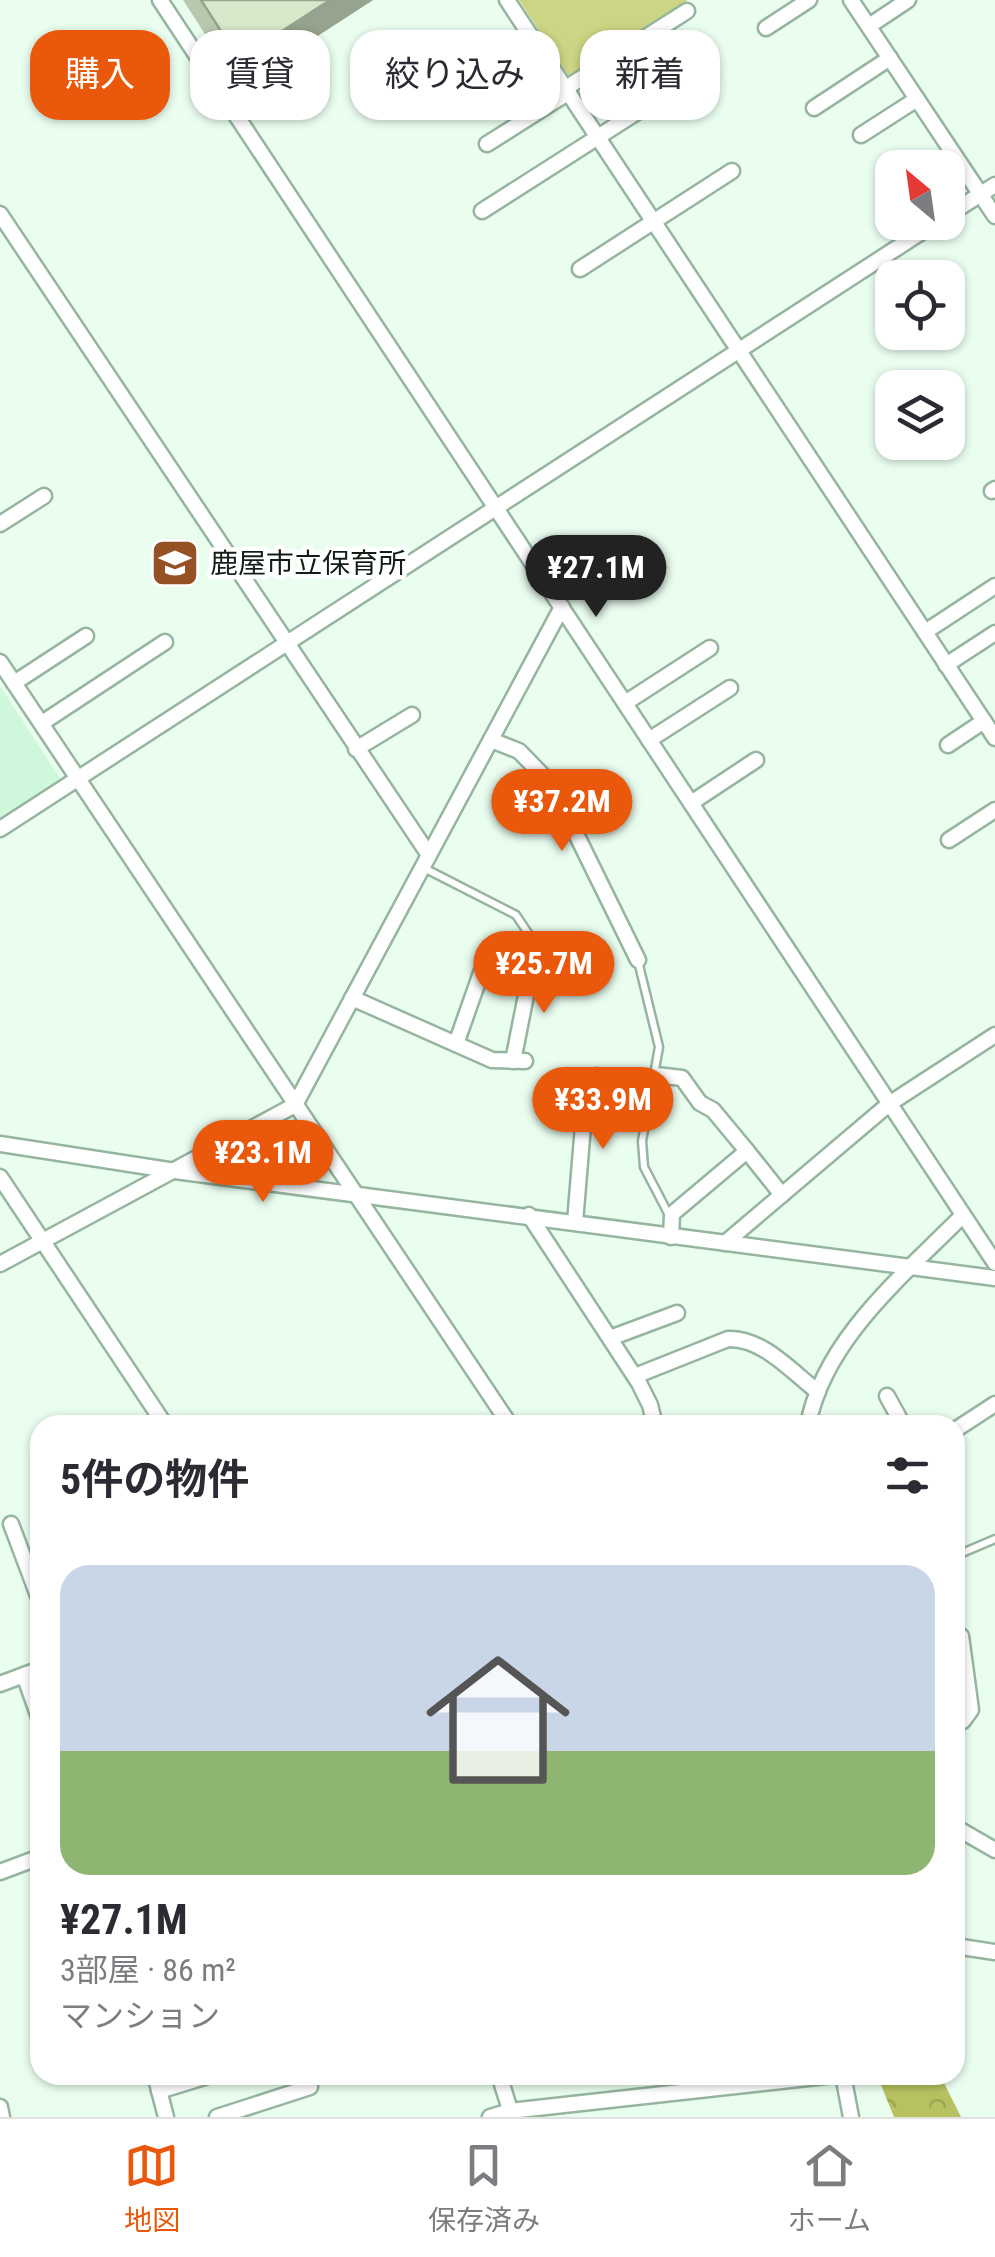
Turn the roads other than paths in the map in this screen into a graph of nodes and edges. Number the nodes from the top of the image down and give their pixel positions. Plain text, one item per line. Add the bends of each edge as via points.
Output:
1 (160, 0) edge
2 (508, 0) edge
3 (809, 0) edge
4 (852, 0) edge
5 (908, 0) edge
6 (687, 11) dead end
7 (869, 26) junction
8 (766, 28) dead end
9 (890, 58) junction
10 (567, 90) junction
11 (917, 99) junction
12 (814, 108) dead end
13 (625, 120) edge
14 (860, 135) dead end
15 (598, 137) junction
16 (488, 144) dead end
17 (732, 171) dead end
18 (995, 184) edge
19 (980, 194) junction
20 (965, 204) edge
21 (482, 211) dead end
22 (0, 214) edge
23 (995, 216) edge
24 (654, 222) junction
25 (909, 240) edge
26 (580, 269) dead end
27 (739, 351) junction
28 (44, 496) dead end
29 (496, 508) junction
30 (0, 524) edge
31 (995, 586) edge
32 (562, 608) junction
33 (925, 632) junction
34 (995, 633) edge
35 (86, 636) dead end
36 (165, 642) dead end
37 (284, 644) junction
38 (710, 648) dead end
39 (0, 662) edge
40 (946, 665) junction
41 (14, 683) junction
42 (730, 688) dead end
43 (625, 703) junction
44 (412, 716) dead end
45 (984, 721) junction
46 (42, 723) junction
47 (995, 738) edge
48 (491, 740) junction
49 (649, 740) junction
50 (948, 745) dead end
51 (356, 749) junction
52 (756, 760) dead end
53 (78, 778) junction
54 (691, 803) junction
55 (995, 810) edge
56 (0, 829) edge
57 (949, 840) dead end
58 (426, 861) junction
59 (545, 951) joint
60 (638, 960) joint
61 (482, 974) dead end
62 (352, 998) junction
63 (995, 1035) edge
64 (456, 1044) junction
65 (656, 1075) junction
66 (597, 1076) dead end
67 (889, 1104) junction
68 (295, 1105) junction
69 (0, 1144) edge
70 (747, 1152) junction
71 (175, 1171) junction
72 (0, 1177) edge
73 (358, 1194) junction
74 (782, 1194) junction
75 (963, 1215) junction
76 (529, 1216) junction
77 (672, 1220) junction
78 (574, 1222) junction
79 (671, 1237) junction
80 (42, 1242) junction
81 (724, 1243) junction
82 (995, 1263) edge
83 (0, 1264) edge
84 (912, 1266) junction
85 (995, 1278) edge
86 (677, 1313) dead end
87 (610, 1338) junction
88 (635, 1376) junction
89 (818, 1392) junction
90 (888, 1396) dead end
91 (995, 1404) edge
92 (157, 1415) edge
93 (503, 1415) edge
94 (652, 1415) edge
95 (811, 1415) edge
96 (898, 1415) edge
97 (965, 1424) edge
98 (11, 1524) dead end
99 (995, 1539) edge
100 (965, 1552) edge
101 (30, 1575) edge
102 (965, 1666) edge
103 (30, 1673) edge
104 (24, 1675) junction
105 (0, 1684) edge
106 (30, 1692) edge
107 (965, 1718) edge
108 (965, 1833) edge
109 (995, 1850) edge
110 (30, 1862) edge
111 (0, 1872) edge
112 (965, 1948) edge
113 (995, 1952) edge
114 (157, 2085) edge
115 (178, 2085) edge
116 (309, 2085) edge
117 (502, 2085) edge
118 (752, 2085) edge
119 (846, 2085) edge
120 (159, 2091) junction
121 (0, 2107) edge
122 (511, 2114) edge
123 (2, 2117) edge
124 (166, 2117) edge
125 (217, 2117) edge
126 (490, 2117) edge
127 (851, 2117) edge

1 - 29 street
2 - 10 street
3 - 8 street
4 - 7 street
5 - 7 street
6 - 10 street
7 - 9 street
9 - 11 street
9 - 12 street
10 - 15 street
10 - 16 street
11 - 14 street
11 - 19 street
13 - 15 street
15 - 21 street
15 - 24 street
17 - 24 street
18 - 19 street
19 - 20 street
19 - 23 street
22 - 37 street
24 - 26 street
24 - 27 street
25 - 27 street
27 - 29 street
27 - 33 street
28 - 30 street
29 - 32 street
29 - 37 street
31 - 33 street
32 - 43 street
32 - 48 street
33 - 40 street
34 - 40 street
35 - 41 street
36 - 46 street
37 - 51 street
37 - 53 street
38 - 43 street
39 - 41 street
40 - 45 street
41 - 46 street
42 - 49 street
43 - 49 street
44 - 51 street
45 - 47 street
45 - 50 street
46 - 53 street
48 - 58 street
48 - 60 street via 519,752 552,785
49 - 54 street
51 - 58 street
52 - 54 street
53 - 56 street
53 - 68 street
54 - 67 street
55 - 57 street
58 - 59 lane via 516,915
58 - 62 street
59 - 64 street via 534,955 519,1061 492,1060
60 - 65 lane via 659,1048
61 - 64 street
62 - 64 street
62 - 68 street
63 - 67 street
65 - 70 street via 682,1078
65 - 77 lane via 642,1140 644,1166
66 - 78 street via 584,1114
67 - 74 street
67 - 75 street
68 - 71 street
68 - 73 street
69 - 71 street
70 - 74 street
70 - 77 street
71 - 73 street
71 - 80 street
72 - 80 street
73 - 76 street
73 - 93 street
74 - 81 street
75 - 82 street
75 - 84 street
76 - 78 street
76 - 87 street
77 - 79 street
78 - 79 street
79 - 81 street
80 - 83 street
80 - 92 street
81 - 84 street
84 - 85 street
84 - 89 street via 850,1334
86 - 87 street
87 - 88 street
88 - 89 street via 743,1339
88 - 94 street
89 - 95 street
90 - 96 street
91 - 97 street
98 - 101 street
99 - 100 lane
102 - 107 street via 971,1710
103 - 104 street
104 - 105 street
104 - 106 street
108 - 109 street
110 - 111 street
112 - 113 street
114 - 120 street
115 - 120 street
116 - 125 street
117 - 122 street
118 - 122 street
119 - 127 street
120 - 124 street
121 - 123 street
122 - 126 street

